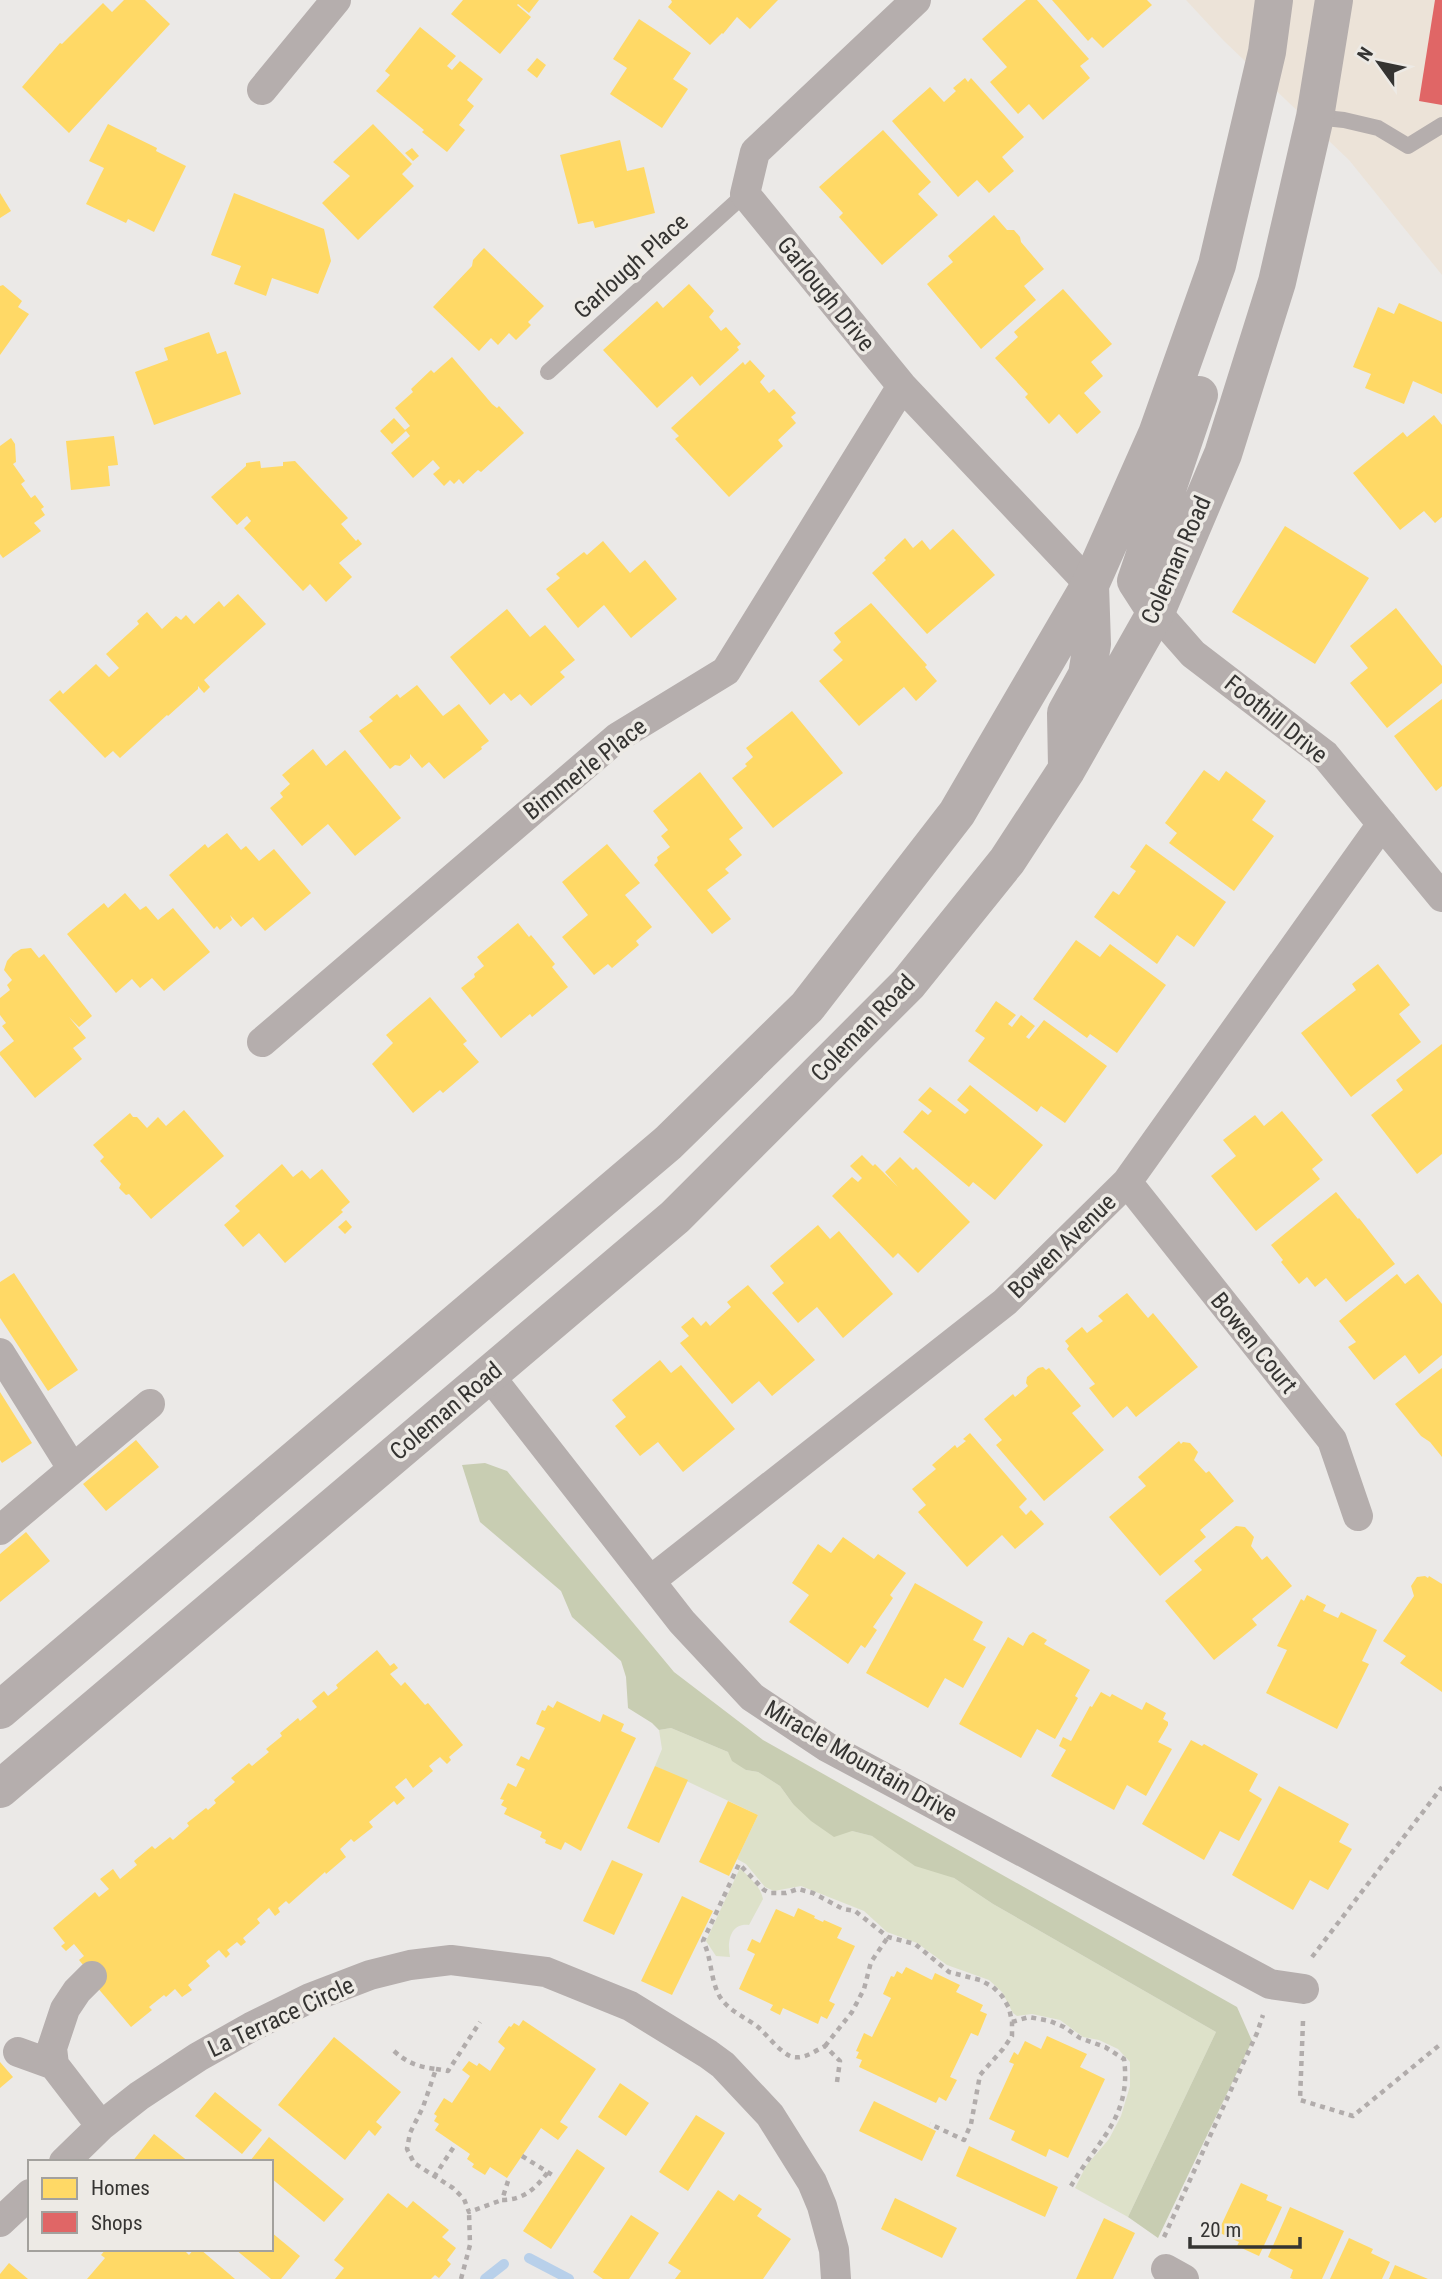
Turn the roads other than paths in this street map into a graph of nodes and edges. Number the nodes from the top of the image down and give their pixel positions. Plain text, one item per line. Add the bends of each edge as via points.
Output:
1 (336, 0) edge
2 (916, 0) edge
3 (1274, 0) edge
4 (1334, 0) edge
5 (262, 90) dead end
6 (1315, 117) junction
7 (1442, 125) edge
8 (745, 194) junction
9 (1217, 265) junction
10 (548, 372) dead end
11 (902, 386) junction
12 (1090, 585) junction
13 (1156, 612) junction
14 (1067, 769) junction
15 (1382, 824) junction
16 (1442, 897) edge
17 (262, 1042) dead end
18 (1127, 1182) junction
19 (0, 1353) edge
20 (489, 1375) junction
21 (150, 1404) dead end
22 (72, 1468) junction
23 (1358, 1516) dead end
24 (0, 1530) edge
25 (650, 1581) junction
26 (0, 1710) edge
27 (0, 1789) edge
28 (92, 1976) dead end
29 (1304, 1989) road end
30 (18, 2052) dead end
31 (54, 2065) junction
32 (101, 2126) junction
33 (66, 2160) edge
34 (28, 2196) edge
35 (0, 2222) edge
36 (836, 2279) edge

1 - 5 street
2 - 8 street via 755,152
3 - 9 street via 1267,52
4 - 6 street, Coleman Road
6 - 7 lane via 1378,128 1408,146
6 - 13 street, Coleman Road via 1278,282 1223,454
8 - 10 lane, Garlough Place
8 - 11 street, Garlough Drive
9 - 12 street via 1157,434
9 - 13 street via 1203,383 1136,581
11 - 12 street, Garlough Drive
11 - 17 street, Bimmerle Place via 726,671 618,737
12 - 14 street via 1092,644 1087,676 1066,713
12 - 26 street via 957,813 807,1007 668,1143
13 - 14 street, Coleman Road
13 - 15 street, Foothill Drive via 1193,654 1325,755
14 - 20 street, Coleman Road via 1007,861 908,984 675,1217
15 - 16 street, Foothill Drive
15 - 18 street, Bowen Avenue
18 - 23 street, Bowen Court via 1332,1440
18 - 25 street, Bowen Avenue via 1005,1302
19 - 22 street
20 - 25 street, Miracle Mountain Drive
20 - 27 street, Coleman Road
21 - 22 street
22 - 24 street
25 - 29 street, Miracle Mountain Drive via 752,1698 827,1747 1270,1984
28 - 31 street via 65,2010 52,2048
30 - 31 street
31 - 32 street
32 - 33 street, La Terrace Circle
32 - 36 street, La Terrace Circle via 188,2063 251,2027 370,1976 451,1960 546,1972 630,2006 723,2065 770,2115 812,2182 834,2250
34 - 35 street

